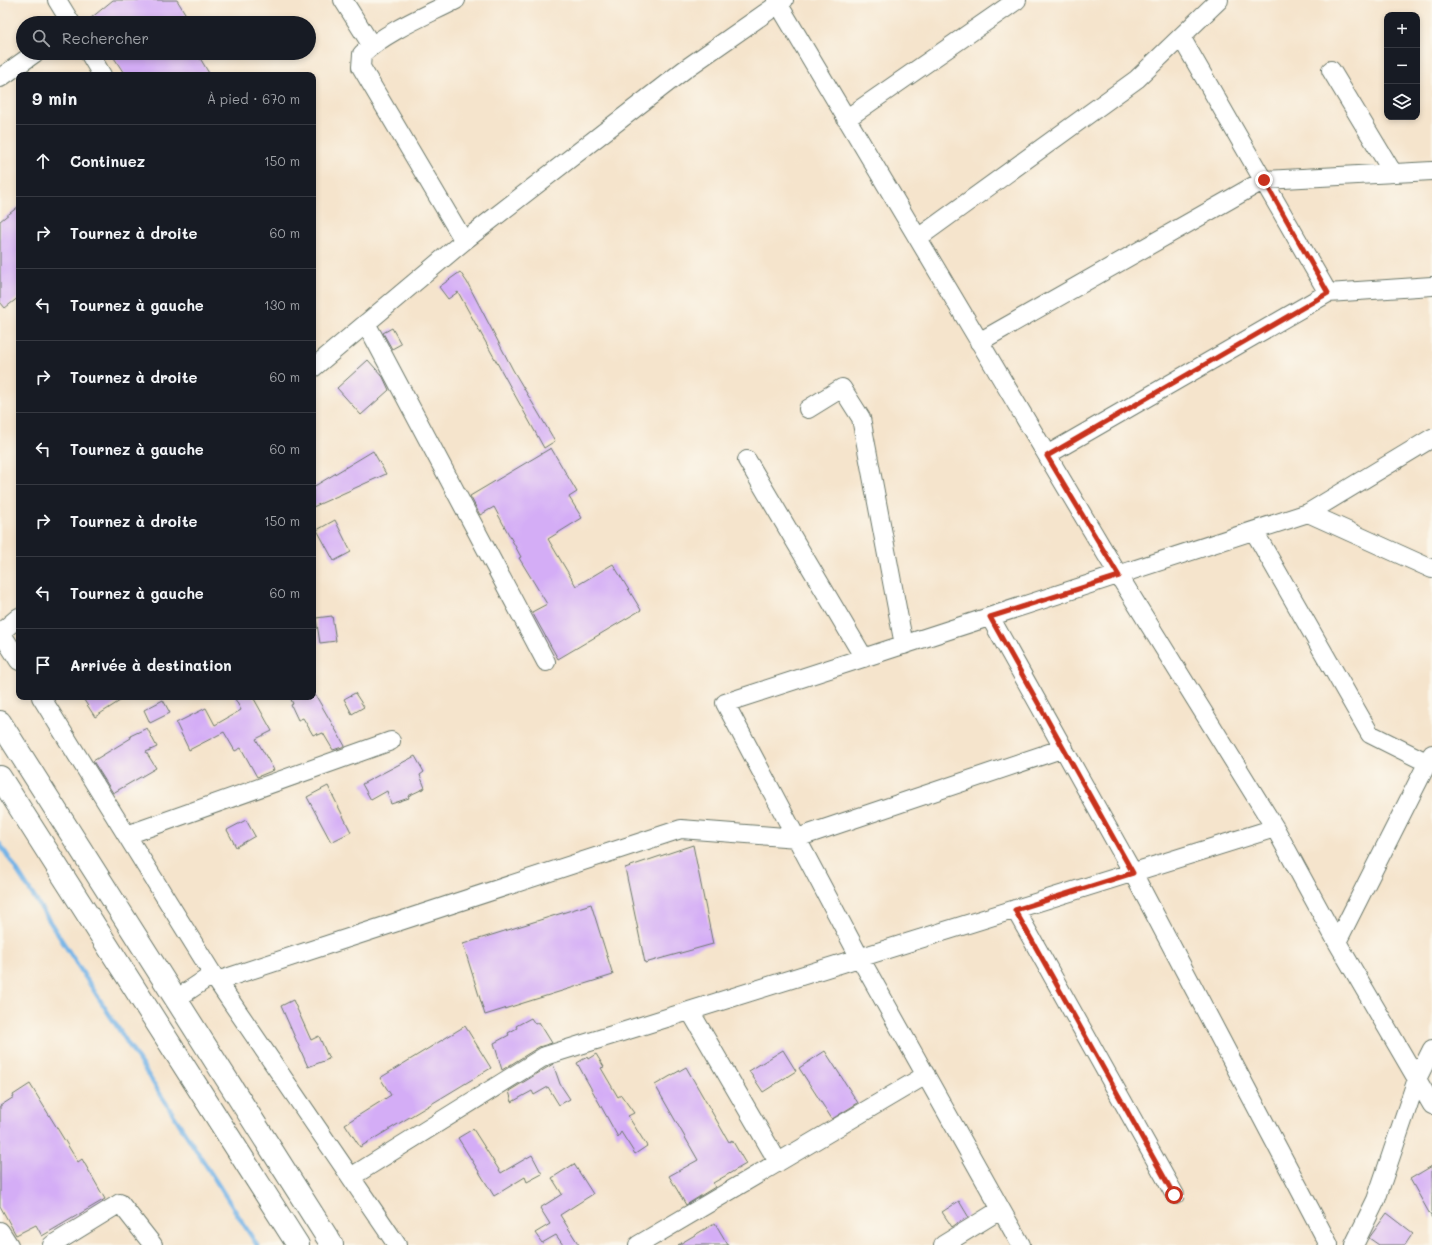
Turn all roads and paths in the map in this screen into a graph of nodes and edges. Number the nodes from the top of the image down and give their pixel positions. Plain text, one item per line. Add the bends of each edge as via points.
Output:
1 (57, 0) edge
2 (343, 0) edge
3 (456, 0) edge
4 (1017, 0) edge
5 (1219, 0) edge
6 (779, 1) edge
7 (66, 16) edge
8 (1181, 37) junction
9 (372, 46) junction
10 (25, 60) edge
11 (92, 60) edge
12 (1331, 70) dead end
13 (100, 72) edge
14 (0, 78) edge
15 (846, 119) junction
16 (1432, 170) edge
17 (1393, 173) junction
18 (1264, 180) junction
19 (918, 238) junction
20 (464, 241) junction
21 (1432, 286) edge
22 (1328, 293) junction
23 (366, 323) junction
24 (979, 342) junction
25 (316, 365) edge
26 (808, 409) dead end
27 (1432, 438) edge
28 (1047, 456) junction
29 (747, 460) dead end
30 (1308, 513) junction
31 (1254, 531) junction
32 (1432, 569) edge
33 (1119, 576) junction
34 (990, 617) junction
35 (16, 619) edge
36 (0, 632) edge
37 (904, 644) junction
38 (16, 657) edge
39 (864, 658) junction
40 (546, 662) dead end
41 (43, 700) edge
42 (0, 722) edge
43 (391, 741) dead end
44 (1064, 748) junction
45 (1430, 758) edge
46 (0, 777) edge
47 (1275, 828) junction
48 (127, 835) junction
49 (797, 838) junction
50 (1133, 873) junction
51 (1015, 910) junction
52 (1336, 942) junction
53 (860, 958) junction
54 (214, 978) junction
55 (176, 999) junction
56 (690, 1011) junction
57 (1432, 1049) edge
58 (926, 1075) junction
59 (1417, 1079) junction
60 (1432, 1105) edge
61 (778, 1162) junction
62 (350, 1178) junction
63 (1174, 1195) dead end
64 (1000, 1210) junction
65 (0, 1231) edge
66 (9, 1245) edge
67 (52, 1245) edge
68 (153, 1245) edge
69 (298, 1245) edge
70 (332, 1245) edge
71 (397, 1245) edge
72 (638, 1245) edge
73 (943, 1245) edge
74 (1021, 1245) edge
75 (1329, 1245) edge
76 (1354, 1245) edge

1 - 7 street
2 - 9 street
3 - 9 street via 384,37
4 - 15 street
5 - 8 street
6 - 15 street
6 - 20 street via 684,70
8 - 18 street
8 - 19 street via 1137,79
9 - 20 street via 362,54 361,67
10 - 14 street
11 - 13 street
12 - 17 street
15 - 19 street
16 - 17 street
17 - 18 street
18 - 22 street
18 - 24 street
19 - 24 street
20 - 23 street
21 - 22 street
22 - 28 street
23 - 25 street
23 - 40 street
24 - 28 street
26 - 37 street via 842,388 860,418
27 - 30 street
28 - 33 street
29 - 39 street
30 - 31 street
30 - 32 street
31 - 33 street
31 - 45 street via 1370,734
33 - 34 street
33 - 47 street
34 - 37 street
34 - 44 street
35 - 36 street
36 - 38 street
37 - 39 street
39 - 49 street via 725,703
41 - 48 street
42 - 55 highway
43 - 48 street
44 - 49 street
44 - 50 street
45 - 52 street
46 - 69 highway
47 - 50 street
47 - 52 street
48 - 54 street
49 - 53 street
49 - 54 street via 681,829
50 - 51 street
50 - 75 street
51 - 53 street
51 - 63 street
52 - 59 street
53 - 56 street
53 - 58 street
54 - 55 street
54 - 62 street
55 - 70 highway
56 - 61 street
56 - 62 street via 545,1056
57 - 59 street
58 - 61 street
58 - 64 street
59 - 60 street
59 - 76 street via 1376,1200
61 - 72 street
62 - 71 street
64 - 73 street
64 - 74 street
65 - 66 street
67 - 68 street via 120,1203

